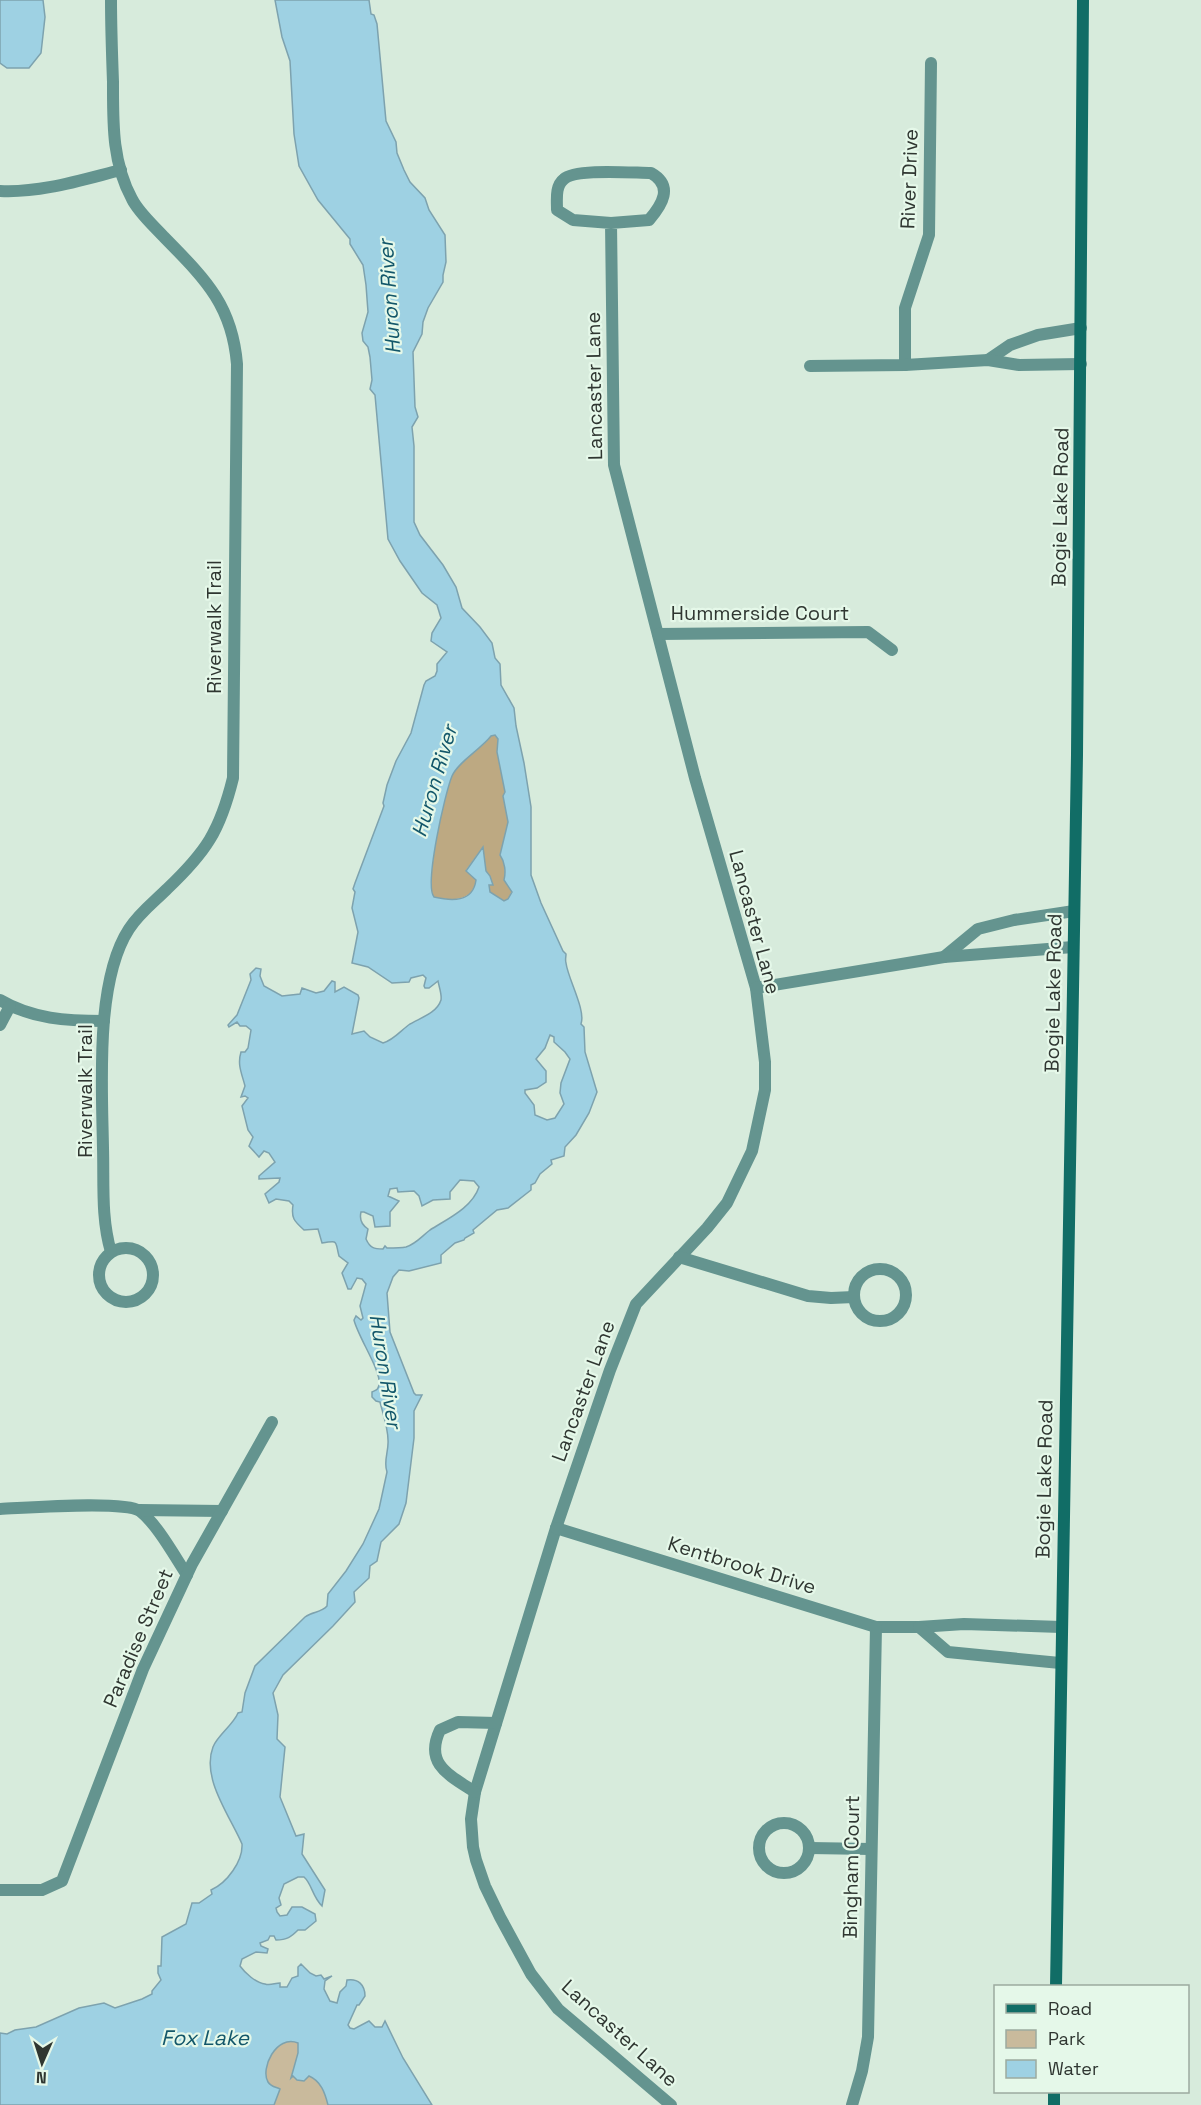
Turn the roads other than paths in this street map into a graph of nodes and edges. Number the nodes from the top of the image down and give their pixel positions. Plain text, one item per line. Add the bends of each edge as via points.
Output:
1 (111, 0) edge
2 (1083, 0) edge
3 (931, 63) dead end
4 (121, 170) junction
5 (0, 191) edge
6 (611, 223) junction
7 (1081, 328) junction
8 (988, 360) junction
9 (1081, 364) junction
10 (905, 365) junction
11 (810, 366) dead end
12 (658, 634) junction
13 (891, 650) dead end
14 (1074, 911) junction
15 (1073, 947) junction
16 (944, 957) junction
17 (756, 988) junction
18 (5, 1003) edge
19 (104, 1021) junction
20 (0, 1025) edge
21 (111, 1252) junction
22 (679, 1257) junction
23 (854, 1297) junction
24 (273, 1422) dead end
25 (0, 1509) edge
26 (139, 1510) junction
27 (222, 1511) junction
28 (556, 1528) junction
29 (187, 1575) junction
30 (876, 1627) junction
31 (919, 1627) junction
32 (1061, 1628) junction
33 (1060, 1663) junction
34 (496, 1723) junction
35 (475, 1792) junction
36 (810, 1848) junction
37 (871, 1849) junction
38 (0, 1890) edge
39 (1056, 1985) edge
40 (671, 2105) edge
41 (852, 2105) edge

1 - 4 street, Riverwalk Trail via 114,141
2 - 7 main road, Bogie Lake Road
3 - 10 street, River Drive via 929,235 904,308
4 - 5 street via 56,186
4 - 19 street, Riverwalk Trail via 141,213 210,286 234,336 234,767 224,811 208,844 138,917 123,940 112,972
6 - 6 street via 649,220 661,207 664,188 659,177 651,173 575,173 563,179 557,190 557,210 573,220
6 - 12 street, Lancaster Lane via 614,465
7 - 8 street via 1019,341
7 - 9 main road, Bogie Lake Road
8 - 9 street via 1019,365
8 - 10 street
9 - 14 main road, Bogie Lake Road
10 - 11 street
12 - 13 street, Hummerside Court via 868,632
12 - 17 street, Lancaster Lane
14 - 15 main road, Bogie Lake Road
14 - 16 street via 978,929
15 - 16 street
15 - 32 main road, Bogie Lake Road
16 - 17 street
17 - 22 street, Lancaster Lane via 765,1090 752,1151 727,1203
18 - 19 street via 63,1021
18 - 20 street
19 - 21 street, Riverwalk Trail via 105,1221
21 - 21 street via 98,1273 104,1291 119,1301 138,1299 153,1277 148,1259 133,1248
22 - 23 street via 808,1296
22 - 28 street, Lancaster Lane via 636,1304
23 - 23 street via 863,1315 882,1321 900,1312 906,1292 896,1274 877,1269 859,1278
24 - 27 street, Paradise Street
25 - 26 street via 117,1506
26 - 27 street
26 - 29 street
27 - 29 street, Paradise Street
28 - 30 street, Kentbrook Drive
28 - 34 street, Lancaster Lane
29 - 38 street, Paradise Street via 143,1669 62,1881 42,1890
30 - 31 street, Kentbrook Drive
30 - 37 street, Bingham Court
31 - 32 street, Kentbrook Drive via 964,1624
31 - 33 street via 948,1652
32 - 33 main road, Bogie Lake Road
33 - 39 main road, Bogie Lake Road
34 - 35 street, Lancaster Lane
34 - 35 street via 458,1722 440,1730 436,1739 438,1764
35 - 40 street, Lancaster Lane via 471,1820 476,1860 531,1974 558,2009
36 - 36 street via 801,1828 782,1822 765,1831 759,1849 767,1867 785,1874 804,1865
36 - 37 street
37 - 41 street, Bingham Court via 868,2037

